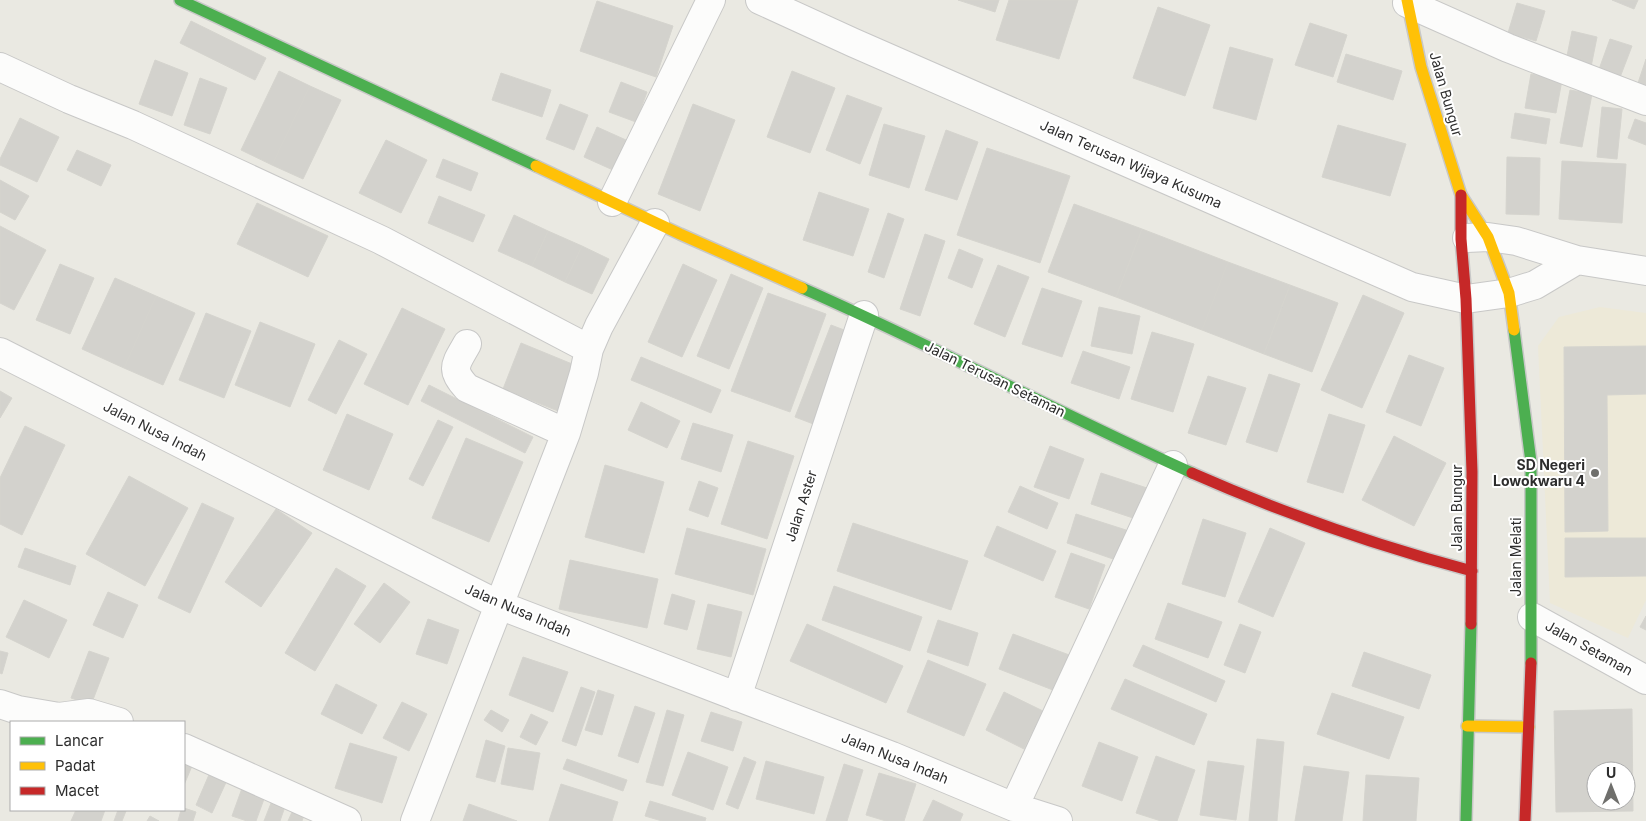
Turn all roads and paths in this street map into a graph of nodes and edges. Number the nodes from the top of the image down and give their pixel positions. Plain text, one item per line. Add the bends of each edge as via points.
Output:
1 (180, 0) edge
2 (711, 0) edge
3 (760, 0) edge
4 (1407, 1) edge
5 (0, 68) edge
6 (1646, 102) edge
7 (1461, 195) junction
8 (612, 202) junction
9 (655, 223) junction
10 (1488, 236) junction
11 (1461, 239) junction
12 (1577, 260) junction
13 (1646, 270) edge
14 (1510, 293) junction
15 (1466, 299) junction
16 (864, 315) junction
17 (467, 344) dead end
18 (589, 349) junction
19 (0, 352) edge
20 (566, 433) junction
21 (1173, 465) junction
22 (1472, 572) junction
23 (499, 606) junction
24 (1532, 617) junction
25 (1646, 680) edge
26 (737, 697) junction
27 (0, 704) edge
28 (116, 721) edge
29 (1467, 726) junction
30 (1530, 726) junction
31 (185, 748) edge
32 (1014, 808) junction
33 (347, 821) edge
34 (415, 821) edge
35 (1058, 821) edge
36 (1466, 821) edge
37 (1525, 821) edge

1 - 8 main road, Jalan Terusan Setaman
2 - 8 street
3 - 15 street, Jalan Terusan Wijaya Kusuma via 1400,281
4 - 6 street via 1508,48
4 - 7 main road, Jalan Bungur via 1421,67
5 - 18 street via 133,125 381,240
7 - 10 main road, Jalan Bungur
7 - 11 main road, Jalan Bungur
8 - 9 main road, Jalan Terusan Setaman
9 - 16 main road, Jalan Terusan Setaman
9 - 18 street
10 - 11 street
10 - 12 street via 1521,242
10 - 14 main road, Jalan Bungur
11 - 15 main road, Jalan Bungur
12 - 13 street
12 - 14 street, Jalan Terusan Wijaya Kusuma via 1535,285
14 - 15 street, Jalan Terusan Wijaya Kusuma
14 - 24 main road, Jalan Melati via 1531,462
15 - 22 main road, Jalan Bungur
16 - 21 main road, Jalan Terusan Setaman
16 - 26 street, Jalan Aster
17 - 20 street via 456,364 458,379 467,388
18 - 20 street
19 - 23 street, Jalan Nusa Indah
20 - 23 street
21 - 22 main road, Jalan Terusan Setaman via 1297,517
21 - 32 street
22 - 29 main road, Jalan Bungur
23 - 26 street, Jalan Nusa Indah
23 - 34 street
24 - 25 street, Jalan Setaman
24 - 30 main road, Jalan Melati
26 - 32 street, Jalan Nusa Indah via 892,756
27 - 28 street via 59,717 89,713
29 - 30 main road
29 - 36 main road, Jalan Bungur
30 - 37 main road, Jalan Melati
31 - 33 street
32 - 35 street, Jalan Nusa Indah

